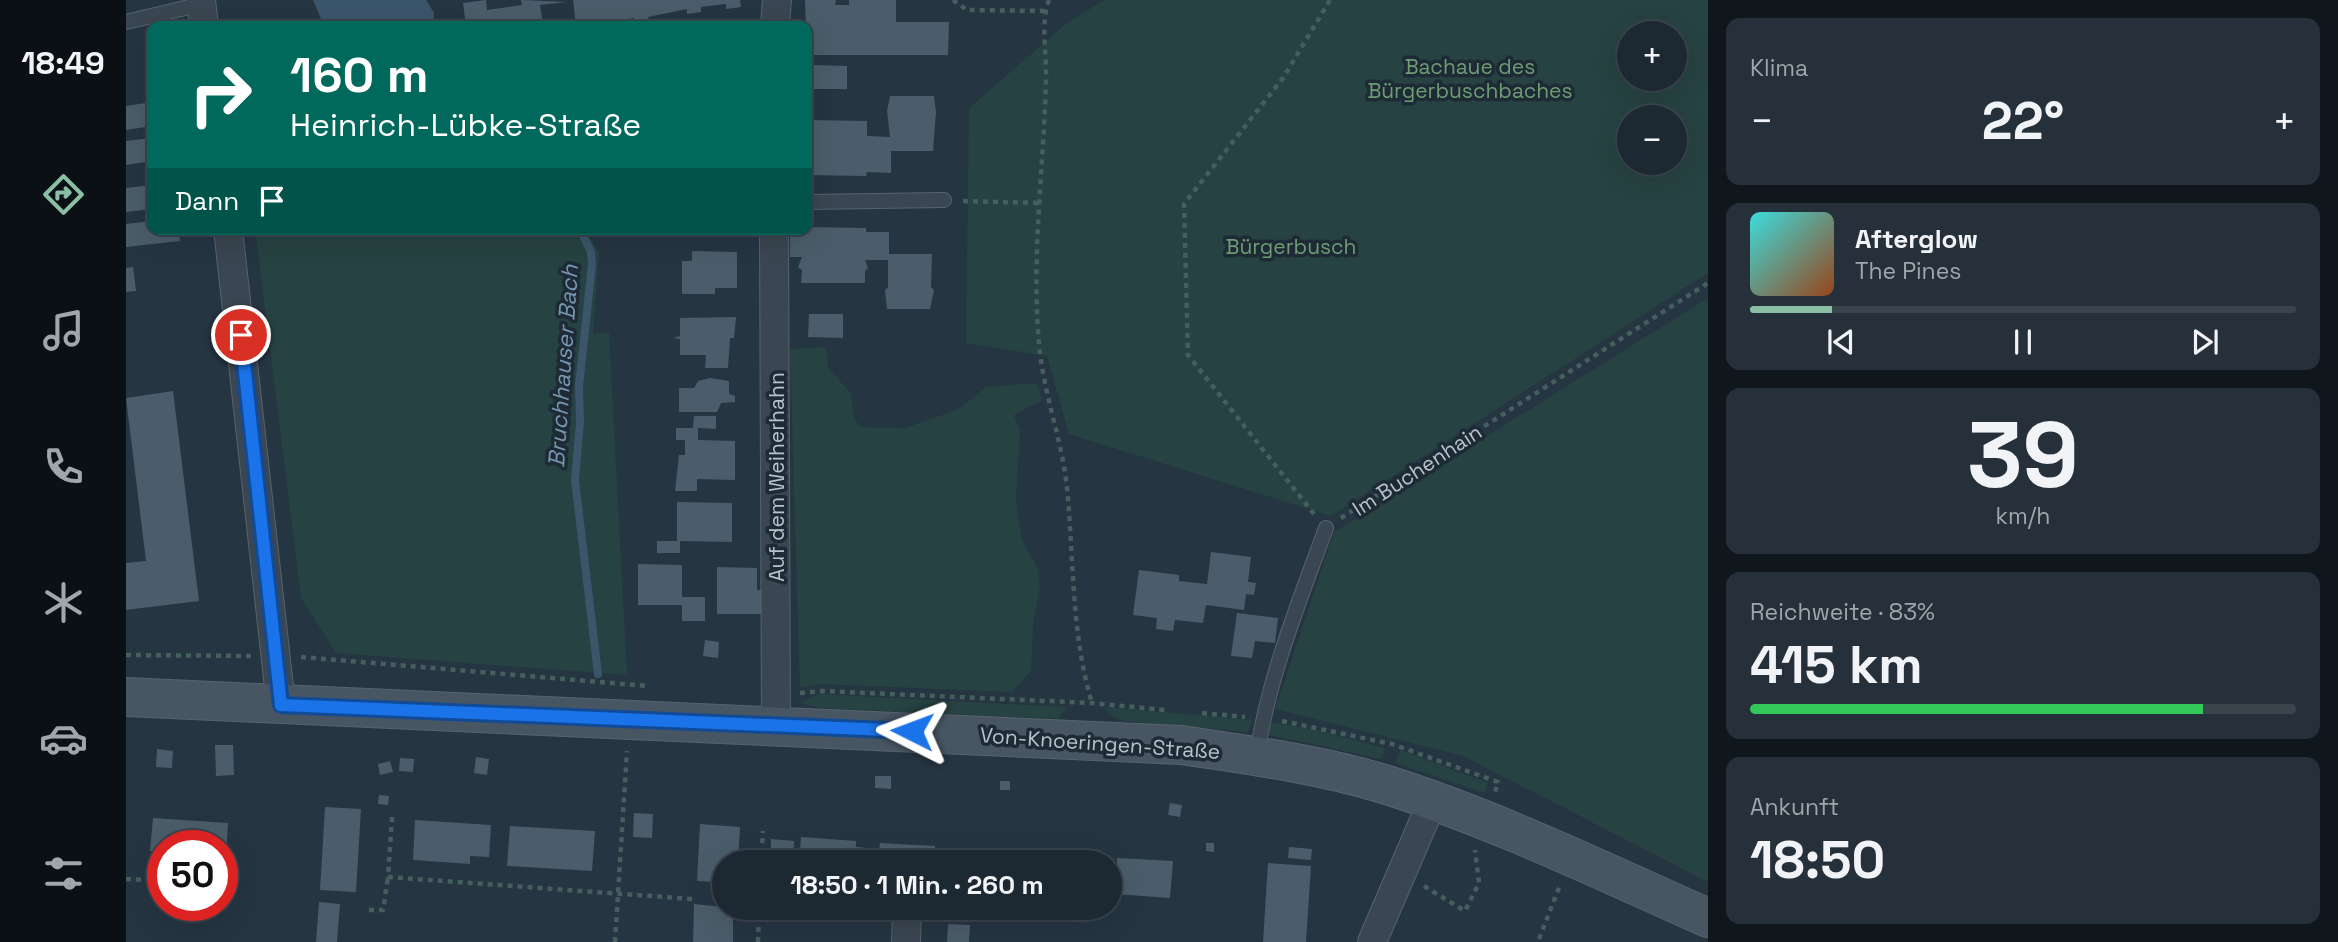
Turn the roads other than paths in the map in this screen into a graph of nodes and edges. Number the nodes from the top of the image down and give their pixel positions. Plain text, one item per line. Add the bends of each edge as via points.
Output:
1 (777, 0) edge
2 (203, 10) edge
3 (775, 21) edge
4 (126, 22) edge
5 (944, 200) road end
6 (812, 202) edge
7 (229, 235) edge
8 (774, 235) edge
9 (1326, 528) road end
10 (126, 697) edge
11 (281, 705) junction
12 (776, 725) junction
13 (1256, 756) junction
14 (1433, 800) junction
15 (1708, 918) edge
16 (907, 920) edge
17 (906, 942) edge
18 (1372, 942) edge

1 - 3 street
2 - 4 lane
5 - 6 lane
7 - 11 street
8 - 12 street, Auf dem Weiherhahn
9 - 13 lane via 1287,633
10 - 11 main road, Von-Knoeringen-Straße
11 - 12 main road, Von-Knoeringen-Straße
12 - 13 main road, Von-Knoeringen-Straße via 1102,739
13 - 14 main road, Von-Knoeringen-Straße
14 - 15 main road, Von-Knoeringen-Straße via 1477,842
14 - 18 street
16 - 17 street

